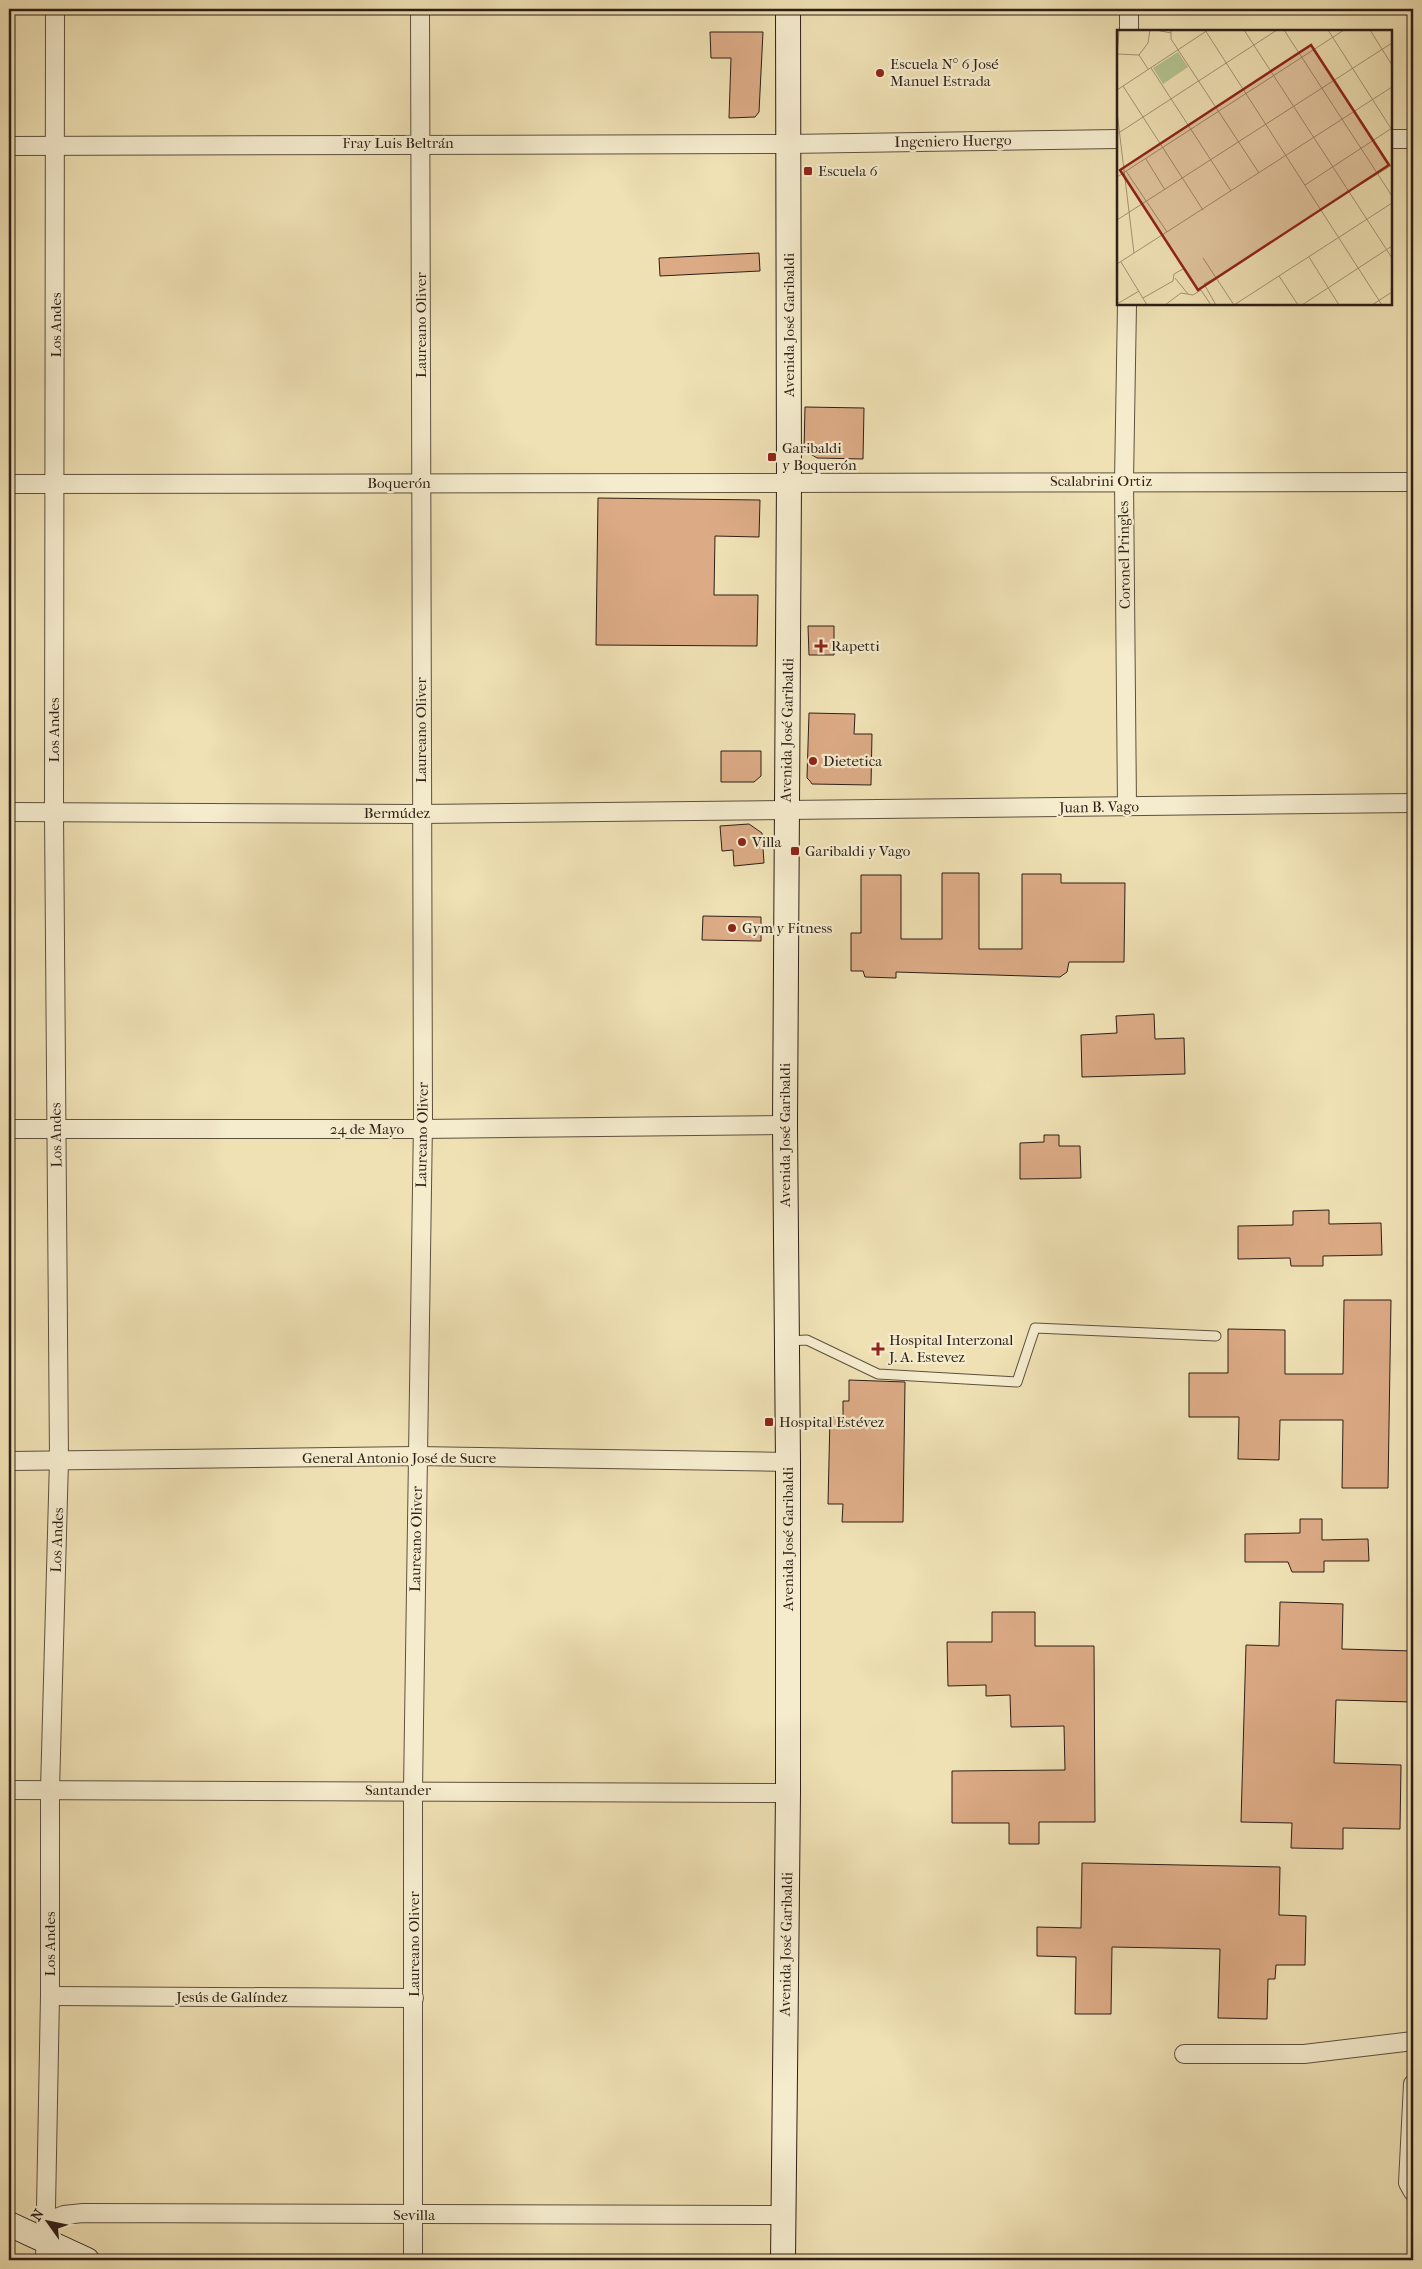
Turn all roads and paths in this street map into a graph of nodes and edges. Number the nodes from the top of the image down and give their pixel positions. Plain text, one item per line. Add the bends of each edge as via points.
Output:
1 (55, 9) edge
2 (420, 9) edge
3 (788, 9) edge
4 (1129, 9) edge
5 (1129, 30) edge
6 (1117, 139) edge
7 (1392, 139) edge
8 (1413, 140) edge
9 (421, 143) junction
10 (788, 144) junction
11 (56, 145) junction
12 (9, 146) edge
13 (1127, 305) edge
14 (1124, 481) junction
15 (789, 482) junction
16 (1413, 482) edge
17 (9, 484) edge
18 (56, 484) junction
19 (421, 484) junction
20 (1413, 803) edge
21 (1127, 807) junction
22 (786, 811) junction
23 (9, 812) edge
24 (54, 813) junction
25 (421, 814) junction
26 (785, 1125) junction
27 (9, 1129) edge
28 (56, 1129) junction
29 (422, 1129) junction
30 (1216, 1336) dead end
31 (787, 1341) junction
32 (417, 1456) junction
33 (59, 1460) junction
34 (9, 1461) edge
35 (788, 1462) junction
36 (9, 1790) edge
37 (50, 1790) junction
38 (414, 1790) junction
39 (788, 1793) junction
40 (50, 1996) junction
41 (414, 1998) junction
42 (1413, 2041) edge
43 (1184, 2054) dead end
44 (1413, 2084) edge
45 (1413, 2192) edge
46 (412, 2215) junction
47 (784, 2215) junction
48 (9, 2224) edge
49 (45, 2241) edge
50 (87, 2260) edge
51 (413, 2260) edge
52 (783, 2260) edge

1 - 11 street, Los Andes
2 - 9 street, Laureano Oliver
3 - 10 main road, Avenida José Garibaldi
4 - 5 street
6 - 10 street, Ingeniero Huergo
7 - 8 street
9 - 10 street, Fray Luis Beltrán
9 - 11 street, Fray Luis Beltrán
9 - 19 street, Laureano Oliver
10 - 15 main road, Avenida José Garibaldi
11 - 12 street, Fray Luis Beltrán
11 - 18 street, Los Andes
13 - 14 street, Coronel Pringles
14 - 15 street, Scalabrini Ortiz
14 - 16 street, Scalabrini Ortiz
14 - 21 street, Coronel Pringles
15 - 19 street, Boquerón
15 - 22 main road, Avenida José Garibaldi
17 - 18 street, Boquerón
18 - 19 street, Boquerón
18 - 24 street, Los Andes
19 - 25 street, Laureano Oliver
20 - 21 street, Juan B. Vago
21 - 22 street, Juan B. Vago
22 - 25 street, Bermúdez
22 - 26 main road, Avenida José Garibaldi
23 - 24 street, Bermúdez
24 - 25 street, Bermúdez
24 - 28 street, Los Andes
25 - 29 street, Laureano Oliver
26 - 29 street, 24 de Mayo
26 - 31 main road, Avenida José Garibaldi
27 - 28 street, 24 de Mayo
28 - 29 street, 24 de Mayo
28 - 33 street, Los Andes
29 - 32 street, Laureano Oliver
30 - 31 lane via 1035,1328 1017,1382 878,1374 807,1340
31 - 35 main road, Avenida José Garibaldi
32 - 33 street, General Antonio José de Sucre
32 - 35 street, General Antonio José de Sucre
32 - 38 street, Laureano Oliver
33 - 34 street, General Antonio José de Sucre
33 - 37 street, Los Andes
35 - 39 main road, Avenida José Garibaldi
36 - 37 street, Santander
37 - 38 street, Santander
37 - 40 street, Los Andes
38 - 39 street, Santander
38 - 41 street, Laureano Oliver
39 - 47 main road, Avenida José Garibaldi
40 - 41 street, Jesús de Galíndez
40 - 49 street, Los Andes
41 - 46 street, Laureano Oliver
42 - 43 street via 1304,2054
44 - 45 street via 1408,2183
46 - 47 street, Sevilla
46 - 49 street, Sevilla via 83,2213 64,2216
46 - 51 street, Laureano Oliver
47 - 52 main road, Avenida José Garibaldi
48 - 49 main road
49 - 50 main road

